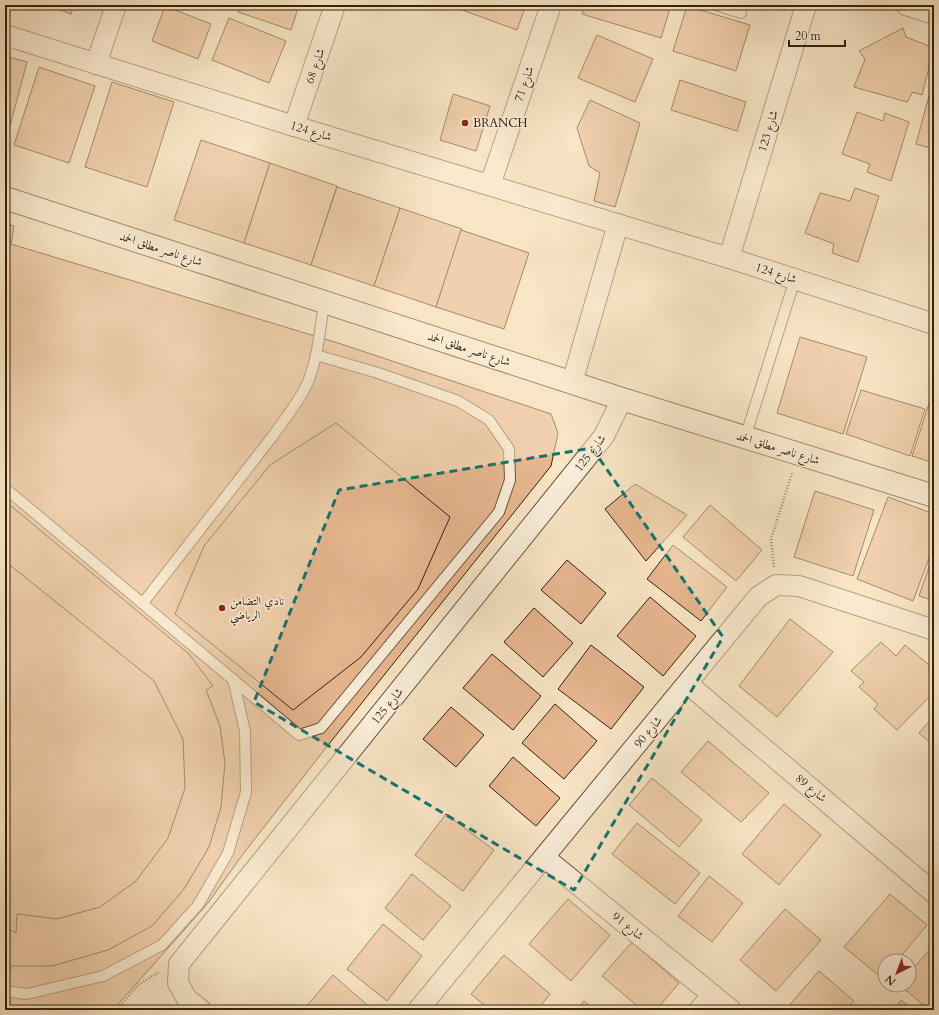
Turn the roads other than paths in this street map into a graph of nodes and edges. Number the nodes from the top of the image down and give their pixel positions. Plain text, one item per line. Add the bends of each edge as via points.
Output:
1 (116, 5) edge
2 (335, 5) edge
3 (551, 5) edge
4 (716, 5) edge
5 (806, 5) edge
6 (906, 5) edge
7 (741, 13) dead end
8 (934, 14) edge
9 (5, 35) edge
10 (96, 64) junction
11 (294, 126) junction
12 (490, 185) junction
13 (5, 198) edge
14 (618, 224) junction
15 (729, 258) junction
16 (795, 279) junction
17 (324, 303) junction
18 (934, 324) edge
19 (316, 355) junction
20 (572, 383) junction
21 (622, 400) junction
22 (746, 438) junction
23 (5, 488) edge
24 (934, 496) edge
25 (143, 603) junction
26 (934, 630) edge
27 (233, 679) junction
28 (688, 684) junction
29 (544, 856) junction
30 (934, 892) edge
31 (5, 991) edge
32 (712, 995) junction
33 (201, 1010) edge
34 (418, 1010) edge
35 (699, 1010) edge
36 (731, 1010) edge

1 - 10 street
2 - 11 street, شارع 68
3 - 12 street, شارع 71
4 - 7 lane
5 - 15 street, شارع 123
6 - 8 street
9 - 10 street, شارع 124
10 - 11 street, شارع 124
11 - 12 street, شارع 124
12 - 14 street, شارع 124
13 - 17 street, شارع ناصر مطلق الحمد
14 - 15 street, شارع 124
14 - 20 street
15 - 16 street, شارع 124
16 - 18 street, شارع 124
16 - 22 lane
17 - 19 lane
17 - 20 street, شارع ناصر مطلق الحمد
19 - 25 lane via 307,382 291,410
19 - 27 lane via 458,401 489,420 509,449 510,480 499,512 321,728 299,735
20 - 21 street, شارع ناصر مطلق الحمد
21 - 22 street, شارع ناصر مطلق الحمد
21 - 33 street, شارع 125 via 604,436 179,964 178,983 187,999
22 - 24 street, شارع ناصر مطلق الحمد
23 - 25 lane
25 - 27 lane
26 - 28 street, شارع 90 via 799,586 776,585 758,597
27 - 31 lane via 245,731 246,792 228,853 198,905 162,946 103,976 27,994
28 - 29 street, شارع 90
28 - 30 street, شارع 89
29 - 32 street, شارع 91
29 - 34 street, شارع 90
32 - 35 street
32 - 36 street, شارع 91

